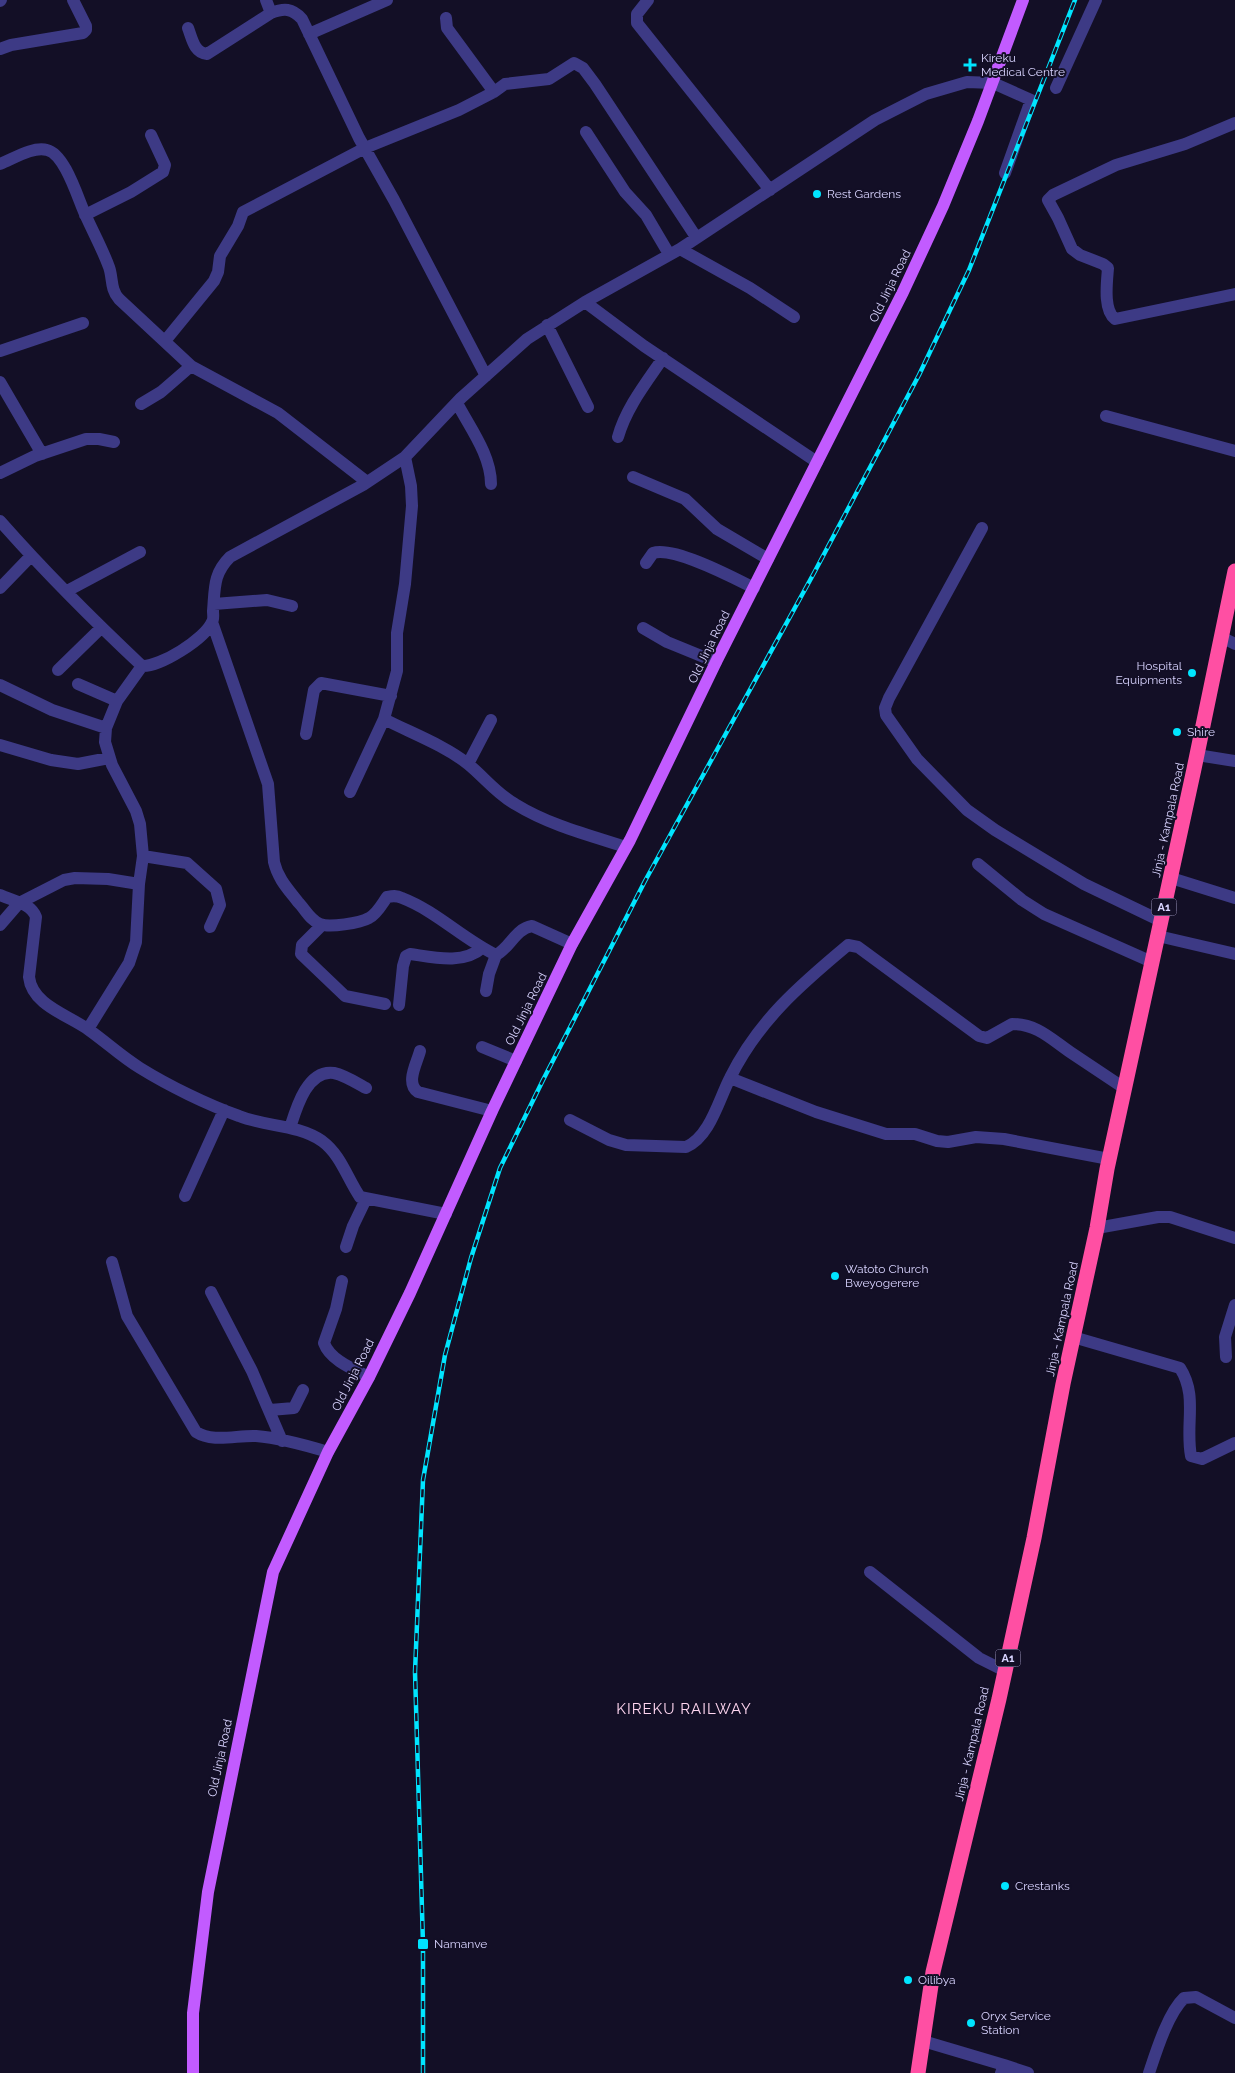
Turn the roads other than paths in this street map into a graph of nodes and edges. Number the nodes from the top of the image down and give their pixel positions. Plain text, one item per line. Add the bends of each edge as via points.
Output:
1 (73, 0) edge
2 (266, 0) edge
3 (387, 0) edge
4 (648, 0) edge
5 (1023, 0) edge
6 (1096, 0) edge
7 (271, 13) junction
8 (446, 18) dead end
9 (188, 28) dead end
10 (309, 34) junction
11 (0, 49) edge
12 (994, 83) junction
13 (1056, 88) dead end
14 (494, 92) junction
15 (1235, 123) edge
16 (586, 132) dead end
17 (151, 135) dead end
18 (365, 148) junction
19 (0, 164) edge
20 (1005, 173) dead end
21 (770, 190) junction
22 (85, 215) junction
23 (696, 237) junction
24 (675, 251) junction
25 (1235, 294) edge
26 (585, 302) junction
27 (794, 317) dead end
28 (83, 323) dead end
29 (546, 325) junction
30 (165, 341) junction
31 (0, 352) edge
32 (663, 358) junction
33 (191, 366) junction
34 (486, 376) junction
35 (0, 382) edge
36 (457, 403) junction
37 (141, 404) dead end
38 (588, 407) dead end
39 (1106, 416) dead end
40 (618, 437) dead end
41 (114, 442) dead end
42 (1235, 450) edge
43 (42, 454) junction
44 (405, 457) junction
45 (817, 462) junction
46 (0, 473) edge
47 (633, 477) dead end
48 (367, 482) junction
49 (491, 484) dead end
50 (0, 521) edge
51 (982, 528) dead end
52 (140, 552) dead end
53 (31, 556) junction
54 (768, 559) junction
55 (646, 563) dead end
56 (1235, 571) edge
57 (0, 588) edge
58 (754, 588) junction
59 (67, 591) junction
60 (214, 604) junction
61 (292, 606) dead end
62 (212, 622) junction
63 (101, 628) junction
64 (643, 628) dead end
65 (1221, 637) junction
66 (1235, 644) edge
67 (716, 662) junction
68 (142, 666) junction
69 (58, 670) dead end
70 (78, 684) dead end
71 (0, 686) edge
72 (391, 696) junction
73 (117, 701) junction
74 (384, 720) junction
75 (491, 720) dead end
76 (106, 728) junction
77 (306, 734) dead end
78 (0, 745) edge
79 (1197, 755) junction
80 (109, 758) junction
81 (1235, 762) edge
82 (468, 764) junction
83 (350, 792) dead end
84 (626, 847) junction
85 (144, 856) junction
86 (978, 864) dead end
87 (1171, 878) junction
88 (139, 884) junction
89 (0, 895) edge
90 (1235, 898) edge
91 (19, 903) junction
92 (1161, 921) junction
93 (0, 925) edge
94 (322, 925) junction
95 (210, 927) dead end
96 (1158, 936) junction
97 (572, 944) junction
98 (482, 948) junction
99 (1235, 954) edge
100 (496, 955) junction
101 (1152, 962) junction
102 (486, 991) dead end
103 (385, 1004) dead end
104 (399, 1005) dead end
105 (88, 1029) junction
106 (482, 1047) dead end
107 (420, 1051) dead end
108 (516, 1061) junction
109 (730, 1078) junction
110 (366, 1088) dead end
111 (1124, 1088) junction
112 (224, 1110) junction
113 (492, 1111) junction
114 (570, 1120) dead end
115 (290, 1128) junction
116 (1109, 1159) junction
117 (185, 1196) dead end
118 (366, 1200) junction
119 (446, 1214) junction
120 (1097, 1228) junction
121 (1233, 1233) edge
122 (346, 1247) dead end
123 (112, 1262) dead end
124 (342, 1281) dead end
125 (211, 1292) dead end
126 (1235, 1305) edge
127 (1073, 1337) junction
128 (1226, 1357) dead end
129 (369, 1377) junction
130 (303, 1390) dead end
131 (270, 1410) junction
132 (282, 1441) junction
133 (1235, 1443) edge
134 (328, 1452) junction
135 (870, 1572) dead end
136 (1005, 1671) junction
137 (1235, 2018) edge
138 (923, 2041) junction
139 (1003, 2069) edge
140 (193, 2073) edge
141 (918, 2073) edge
142 (1028, 2073) edge
143 (1149, 2073) edge

1 - 11 street via 86,26 83,33
2 - 7 street
3 - 10 street
4 - 21 street via 637,14 638,23
5 - 12 main road, Old Jinja Road
6 - 13 street
7 - 9 street via 207,54 196,48
7 - 10 street via 285,9 294,11
8 - 14 street via 447,28
10 - 18 street
12 - 20 street via 1031,100
12 - 21 street via 954,84 900,106
12 - 45 main road, Old Jinja Road via 920,256
14 - 18 street via 459,110
14 - 23 street via 505,84 551,78 578,64 595,84
15 - 25 street via 1185,144 1116,165 1048,200 1072,249 1108,268 1108,309 1115,320
16 - 24 street via 625,192
17 - 22 street via 165,165 164,172
18 - 30 street via 243,212 220,256 214,281
18 - 34 street
19 - 22 street via 40,150 53,152 66,170
21 - 23 street
22 - 30 street via 108,265 115,295
23 - 24 street
24 - 26 street
24 - 27 street via 750,288
26 - 29 street
26 - 32 street
28 - 31 street
29 - 34 street
29 - 38 street
30 - 33 street
32 - 40 street via 629,409
32 - 45 street
33 - 37 street via 161,392
33 - 48 street via 278,413
34 - 36 street
35 - 43 street
36 - 44 street
36 - 49 street via 487,459
39 - 42 street
41 - 43 street via 92,438
43 - 46 street
44 - 48 street
44 - 72 street via 412,506 397,633 398,663
45 - 54 main road, Old Jinja Road
47 - 54 street via 685,499 717,529
48 - 60 street via 230,557 216,576
50 - 53 street
51 - 92 street via 889,698 886,715 917,760 967,810 1084,884
52 - 59 street
53 - 57 street
53 - 59 street
54 - 58 main road, Old Jinja Road
55 - 58 street via 653,552 673,553
56 - 65 highway, Jinja - Kampala Road / A1
58 - 67 main road, Old Jinja Road
59 - 63 street
60 - 61 street via 267,600
60 - 62 street
62 - 68 street via 196,641 180,652 150,667
62 - 94 street via 268,784 277,874 312,918
63 - 68 street
63 - 69 street
64 - 67 street via 667,642
65 - 66 street
65 - 79 highway, Jinja - Kampala Road / A1
67 - 84 main road, Old Jinja Road
68 - 73 street
70 - 73 street
71 - 76 street via 52,710
72 - 74 street
72 - 77 street via 321,683 314,690
73 - 76 street
74 - 82 street
74 - 83 street
75 - 82 street
76 - 80 street
78 - 80 street via 60,762 78,764
79 - 81 street
79 - 87 highway, Jinja - Kampala Road / A1
80 - 85 street via 136,811
82 - 84 street via 513,804 551,823
84 - 97 main road, Old Jinja Road
85 - 88 street
85 - 95 street via 187,863 216,889 220,904
86 - 101 street via 1044,914
87 - 90 street
87 - 92 highway, Jinja - Kampala Road / A1
88 - 91 street via 75,878 64,880
88 - 105 street via 133,953
89 - 91 street
91 - 93 street
91 - 105 street via 30,906 36,917 30,985 45,1003
92 - 96 highway, Jinja - Kampala Road / A1
94 - 98 street via 333,926 370,918 386,897 395,896 422,909
94 - 103 street via 302,945 302,954 345,996
96 - 99 street
96 - 101 highway, Jinja - Kampala Road / A1
97 - 100 street via 532,926 522,930
97 - 108 main road, Old Jinja Road
98 - 100 street
98 - 104 street via 477,953 462,957 406,956
100 - 102 street
101 - 111 highway, Jinja - Kampala Road / A1
105 - 112 street via 140,1068
106 - 108 street
107 - 113 street via 412,1088
108 - 113 main road, Old Jinja Road
109 - 111 street via 766,1020 801,984 851,945 891,970 979,1036 987,1038 1012,1024 1043,1032
109 - 114 street via 698,1140 686,1147 626,1145
109 - 116 street via 816,1112 886,1134 915,1134 948,1142 976,1137 1004,1139
110 - 115 street via 334,1073 321,1074 310,1084 298,1104
111 - 116 highway, Jinja - Kampala Road / A1
112 - 115 street via 260,1123
112 - 117 street
113 - 119 main road, Old Jinja Road
115 - 118 street via 329,1147 360,1197
116 - 120 highway, Jinja - Kampala Road / A1
118 - 119 street
118 - 122 street
119 - 129 main road, Old Jinja Road
120 - 121 street via 1170,1217
120 - 127 highway, Jinja - Kampala Road / A1
123 - 132 street via 127,1316 196,1432 202,1436 257,1436
124 - 129 street via 324,1343 327,1351
125 - 131 street
126 - 128 street via 1225,1337
127 - 133 street via 1180,1368 1190,1391 1188,1442 1191,1456 1202,1459
127 - 136 highway, Jinja - Kampala Road / A1
129 - 134 main road, Old Jinja Road
130 - 131 street via 294,1408
131 - 132 street
132 - 134 street
134 - 140 main road, Old Jinja Road via 270,1582 208,1892 194,2013
135 - 136 street via 979,1658
136 - 138 highway, Jinja - Kampala Road / A1 via 933,1972
137 - 143 street via 1196,1997 1184,1998 1169,2023
138 - 139 street
138 - 141 highway, Jinja - Kampala Road / A1
139 - 142 street

